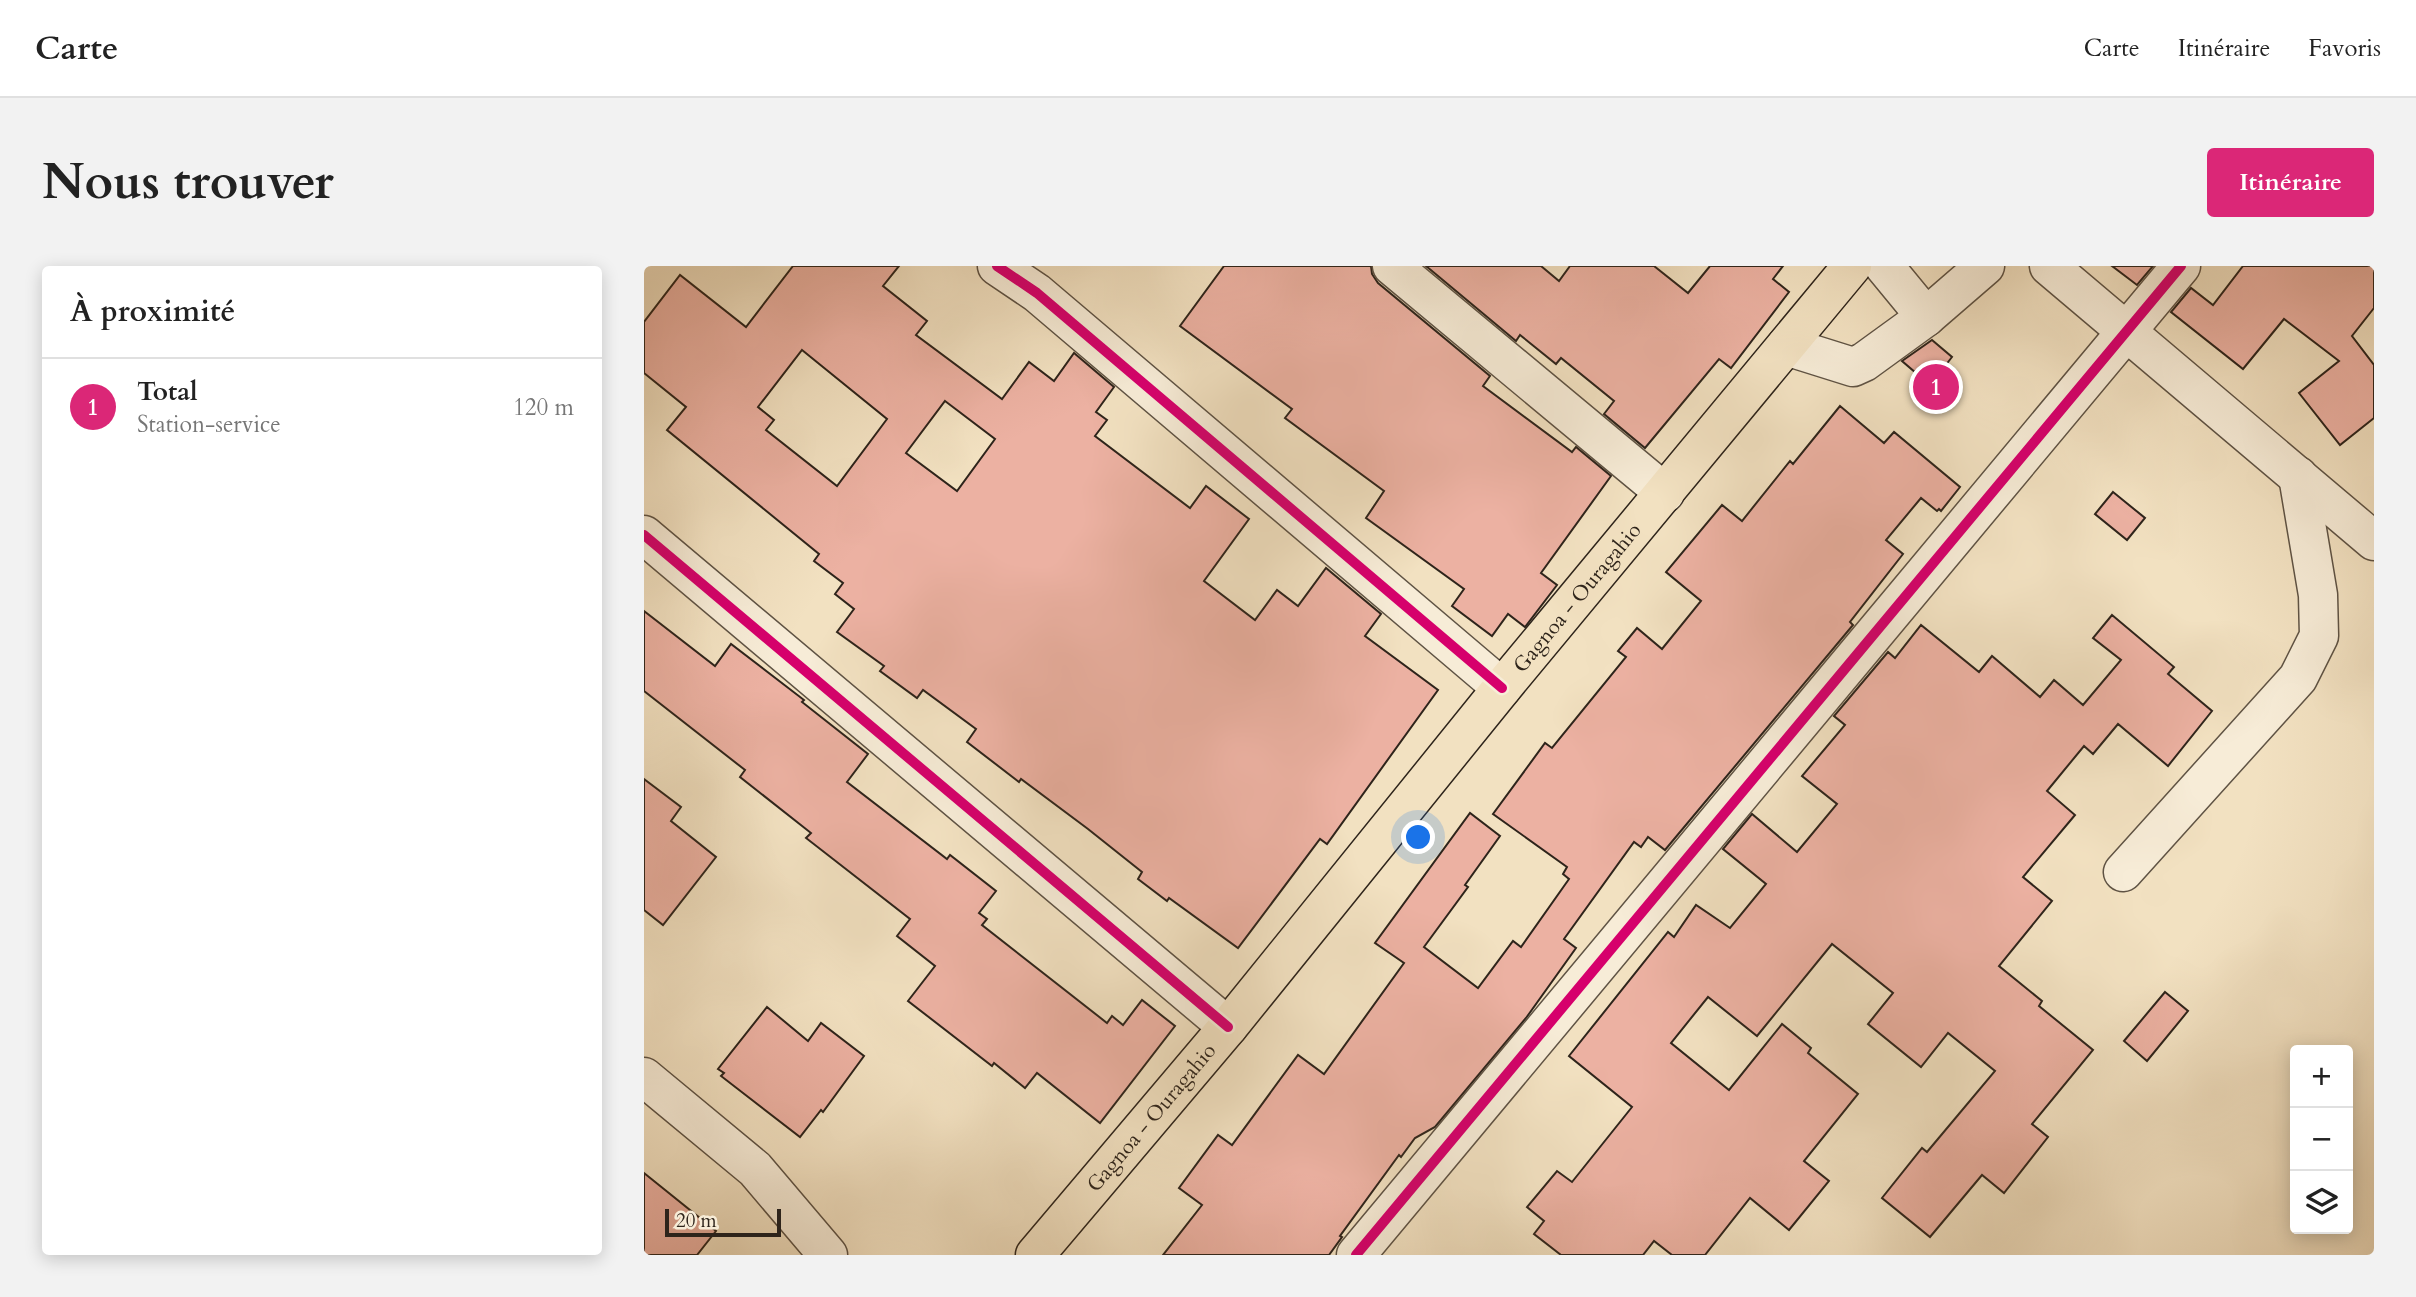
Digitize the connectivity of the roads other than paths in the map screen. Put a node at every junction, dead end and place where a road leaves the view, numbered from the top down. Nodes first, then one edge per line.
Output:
1 (997, 266) edge
2 (1392, 266) edge
3 (1852, 266) edge
4 (1884, 266) edge
5 (1985, 266) edge
6 (2049, 266) edge
7 (2180, 266) edge
8 (1047, 279) edge
9 (1926, 317) junction
10 (2124, 331) junction
11 (1786, 346) junction
12 (2298, 477) junction
13 (1665, 493) junction
14 (644, 535) edge
15 (2374, 541) edge
16 (1502, 688) junction
17 (2123, 872) dead end
18 (1228, 1027) junction
19 (644, 1077) edge
20 (828, 1255) edge
21 (1035, 1255) edge
22 (1356, 1255) edge

1 - 8 street
2 - 13 street
3 - 11 main road, Gagnoa - Ouragahio
4 - 9 street
5 - 9 street
6 - 10 street
7 - 10 street
8 - 16 street
9 - 11 street
10 - 12 street
10 - 22 street
11 - 13 main road, Gagnoa - Ouragahio
12 - 15 street
12 - 17 street
13 - 16 main road, Gagnoa - Ouragahio
14 - 18 street
16 - 18 main road, Gagnoa - Ouragahio
18 - 21 main road, Gagnoa - Ouragahio
19 - 20 street

